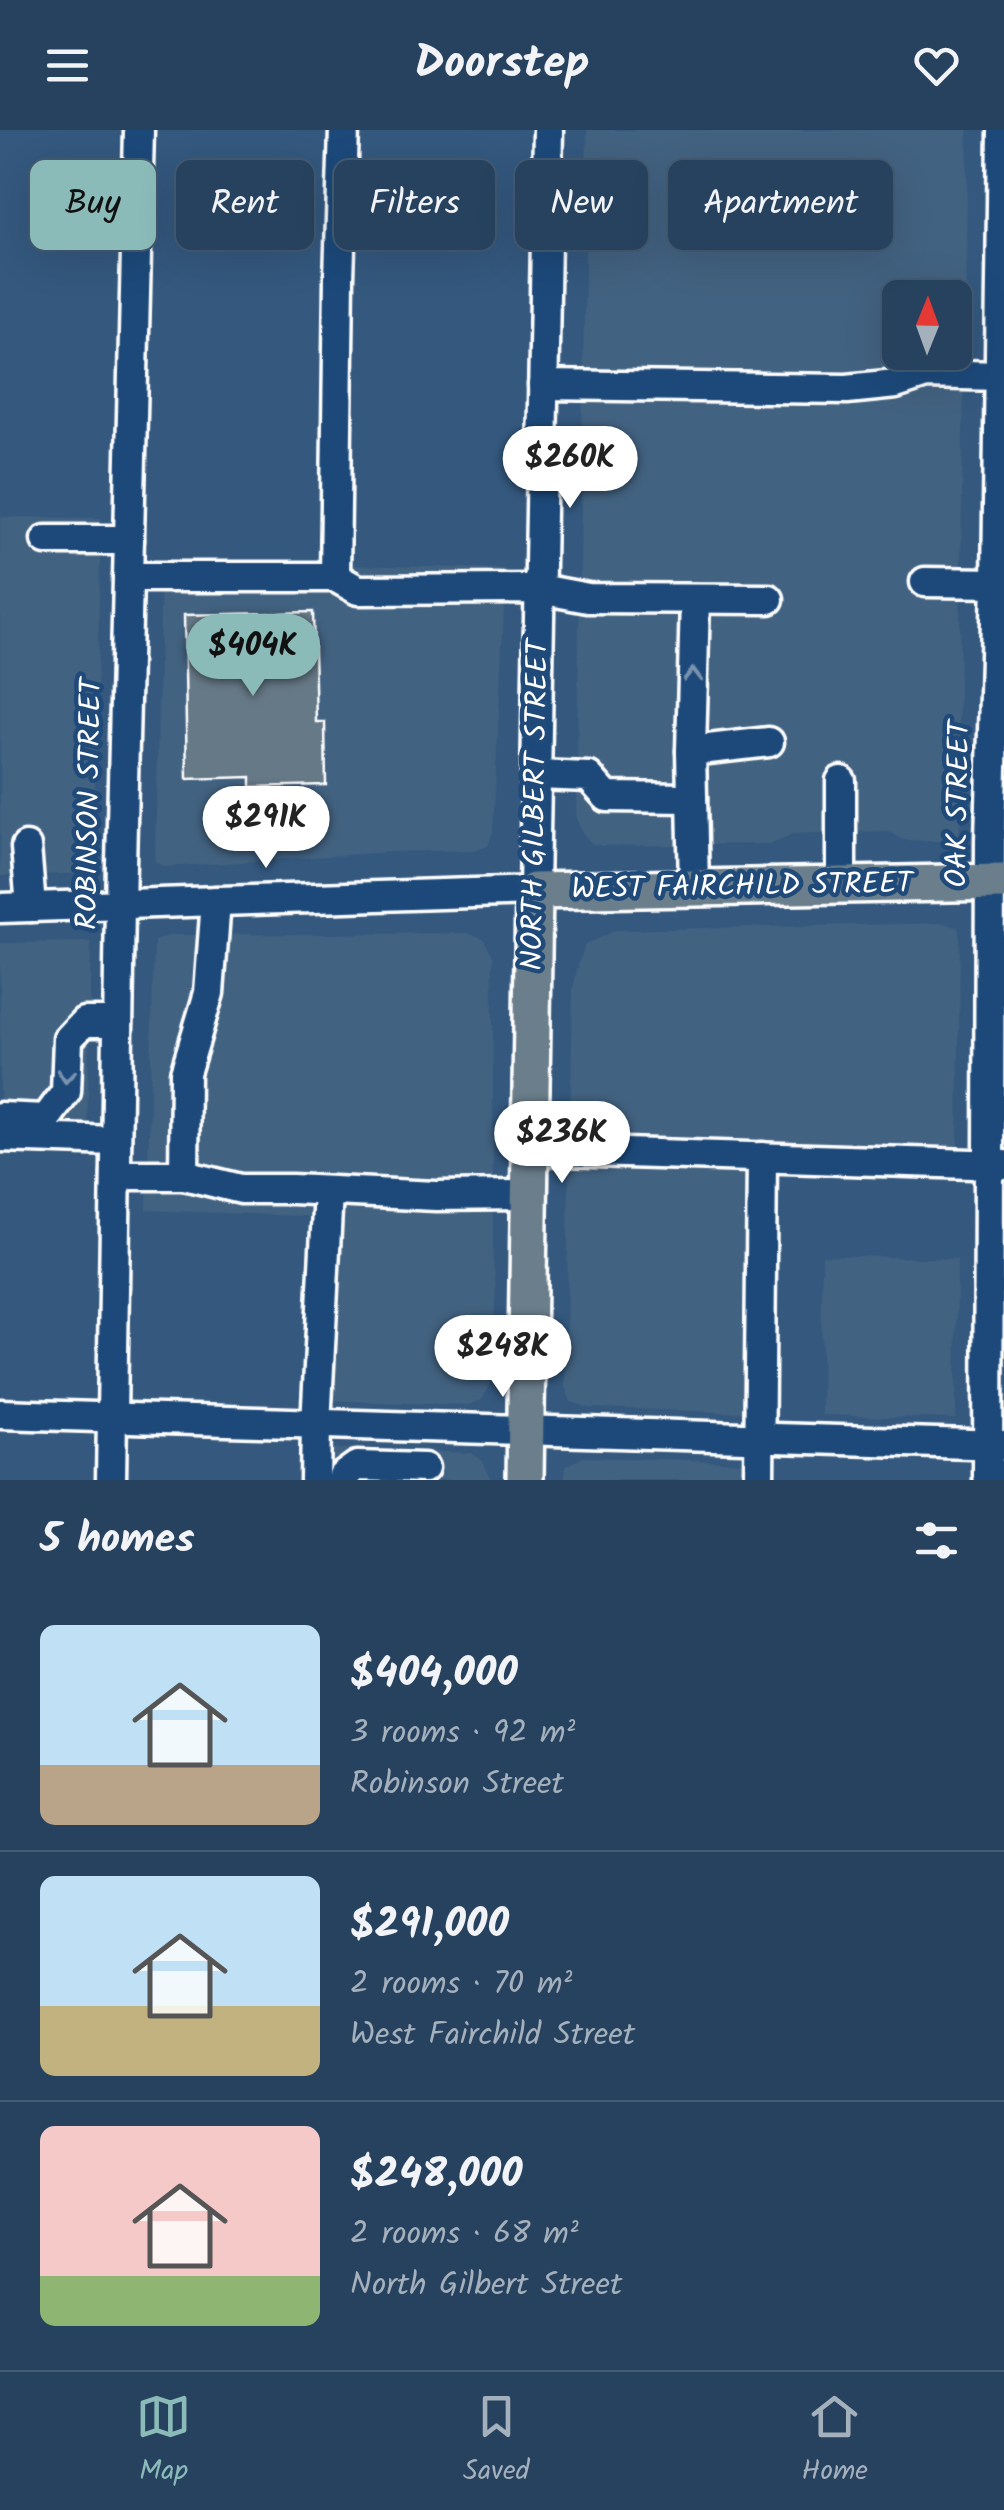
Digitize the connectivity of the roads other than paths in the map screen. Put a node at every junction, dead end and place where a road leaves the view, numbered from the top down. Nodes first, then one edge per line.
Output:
1 (139, 130) edge
2 (344, 130) edge
3 (548, 130) edge
4 (1003, 130) edge
5 (1003, 181) edge
6 (999, 376) junction
7 (542, 385) junction
8 (1001, 464) edge
9 (46, 540) dead end
10 (129, 540) junction
11 (128, 577) junction
12 (335, 578) junction
13 (925, 582) dead end
14 (996, 583) junction
15 (540, 589) junction
16 (695, 599) junction
17 (769, 599) dead end
18 (769, 742) dead end
19 (691, 751) junction
20 (536, 775) junction
21 (841, 782) dead end
22 (692, 798) junction
23 (26, 847) dead end
24 (997, 882) edge
25 (842, 885) junction
26 (694, 888) junction
27 (534, 891) junction
28 (216, 901) junction
29 (120, 905) junction
30 (32, 907) junction
31 (0, 908) edge
32 (118, 1022) junction
33 (0, 1117) edge
34 (0, 1137) edge
35 (116, 1141) junction
36 (530, 1150) junction
37 (762, 1157) junction
38 (997, 1164) edge
39 (116, 1175) junction
40 (184, 1176) junction
41 (328, 1190) junction
42 (529, 1196) junction
43 (0, 1414) edge
44 (112, 1417) junction
45 (316, 1425) junction
46 (424, 1427) junction
47 (526, 1429) junction
48 (760, 1437) junction
49 (996, 1445) edge
50 (430, 1474) edge
51 (110, 1480) edge
52 (315, 1480) edge
53 (344, 1480) edge
54 (524, 1480) edge
55 (759, 1480) edge
56 (988, 1480) edge

1 - 10 street, ROBINSON STREET
2 - 12 street
3 - 7 street, NORTH GILBERT STREET
4 - 5 street, OAK STREET
5 - 6 street, OAK STREET
6 - 7 street
6 - 8 street, OAK STREET
7 - 15 street, NORTH GILBERT STREET
8 - 14 street, OAK STREET
9 - 10 street
10 - 11 street, ROBINSON STREET
11 - 12 street
11 - 29 street, ROBINSON STREET
12 - 15 street
13 - 14 street
14 - 24 street, OAK STREET
15 - 16 street
15 - 20 street, NORTH GILBERT STREET
16 - 17 street
19 -> 16 street
18 - 19 street
19 - 22 street
20 - 22 street
20 - 27 street, NORTH GILBERT STREET
21 - 25 street
22 - 26 street
23 - 30 street
24 - 25 main road, WEST FAIRCHILD STREET
24 - 38 street, OAK STREET
25 - 26 main road, WEST FAIRCHILD STREET
26 - 27 main road, WEST FAIRCHILD STREET
27 - 28 street, WEST FAIRCHILD STREET
27 - 36 main road, NORTH GILBERT STREET
28 - 29 street, WEST FAIRCHILD STREET
28 - 40 street
29 - 30 street, WEST FAIRCHILD STREET
29 - 32 street, ROBINSON STREET
30 - 31 street, WEST FAIRCHILD STREET
32 -> 33 street
32 - 35 street, ROBINSON STREET
34 - 35 street
35 - 39 street, ROBINSON STREET
36 - 37 street
36 - 42 main road, NORTH GILBERT STREET
37 - 38 street
37 - 48 street
38 - 49 street, OAK STREET
39 - 40 street
39 - 44 street, ROBINSON STREET
40 - 41 street
41 - 42 street
41 - 45 street
42 - 47 main road, NORTH GILBERT STREET
43 - 44 street
44 - 45 street
44 - 51 street, ROBINSON STREET
45 - 46 street
45 - 52 street
46 - 47 street
46 - 50 street
47 - 48 street
47 - 54 main road, NORTH GILBERT STREET
48 - 49 street
48 - 55 street
49 - 56 street, OAK STREET
50 - 53 street

